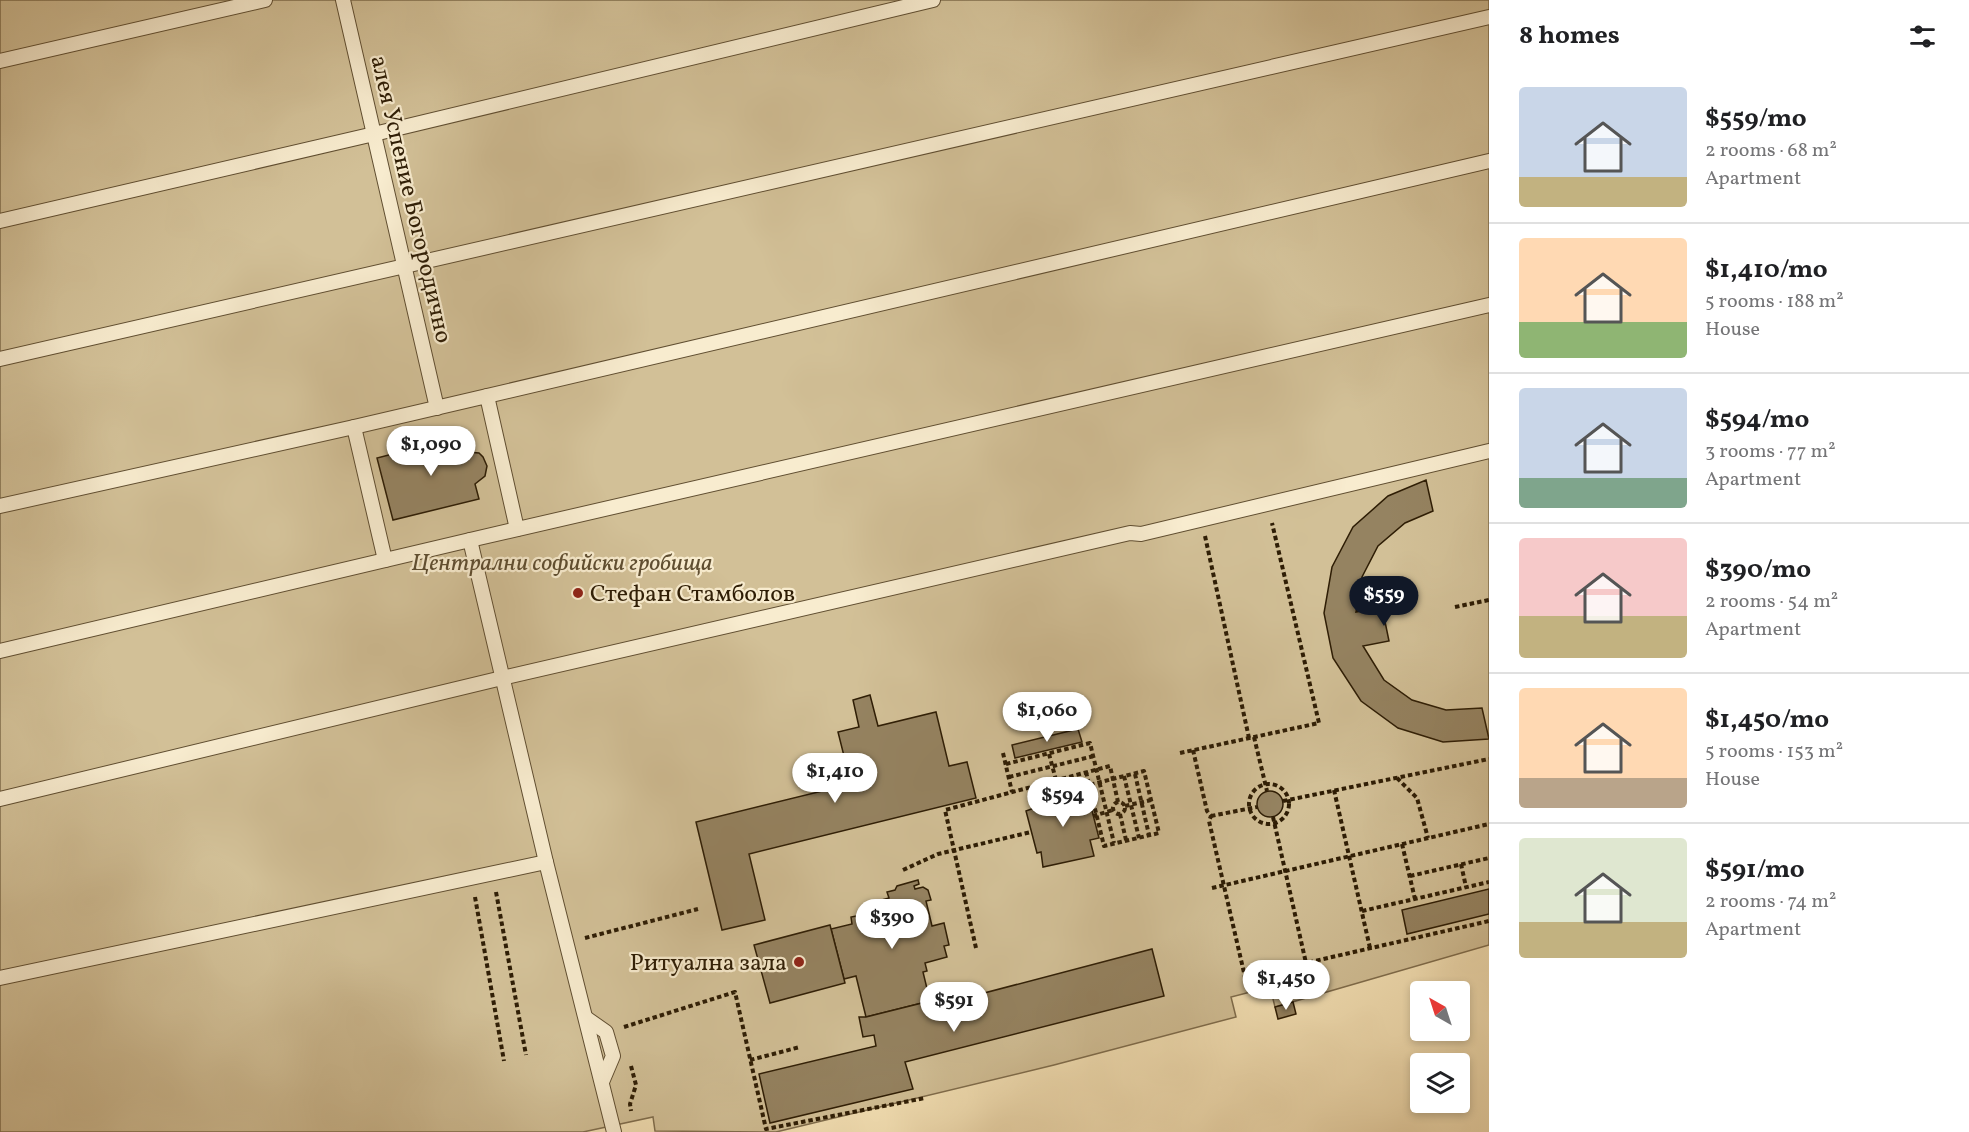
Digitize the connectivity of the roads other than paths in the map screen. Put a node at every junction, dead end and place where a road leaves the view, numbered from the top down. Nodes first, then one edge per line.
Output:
1 (265, 0) edge
2 (343, 0) edge
3 (933, 0) edge
4 (1489, 17) edge
5 (0, 61) edge
6 (374, 134) junction
7 (1489, 160) edge
8 (0, 221) edge
9 (404, 267) junction
10 (1489, 305) edge
11 (0, 359) edge
12 (487, 396) junction
13 (437, 408) junction
14 (354, 427) junction
15 (1489, 452) edge
16 (0, 506) edge
17 (517, 529) junction
18 (470, 540) junction
19 (385, 560) junction
20 (0, 651) edge
21 (502, 678) junction
22 (0, 799) edge
23 (546, 862) junction
24 (0, 978) edge
25 (586, 1018) junction
26 (602, 1082) junction
27 (614, 1132) edge

1 - 5 lane
2 - 6 lane, алея Успение Богородично
3 - 6 lane
4 - 9 lane
6 - 8 lane
6 - 9 lane, алея Успение Богородично
7 - 12 lane
9 - 11 lane
9 - 13 lane, алея Успение Богородично
10 - 17 lane
12 - 13 lane
12 - 17 lane
13 - 14 lane
14 - 16 lane
14 - 19 lane
15 - 21 lane
17 - 18 lane
18 - 19 lane
18 - 21 lane
19 - 20 lane
21 - 22 lane
21 - 23 lane
23 - 24 lane
23 - 25 lane
25 - 26 lane
25 - 26 lane
26 - 27 lane

